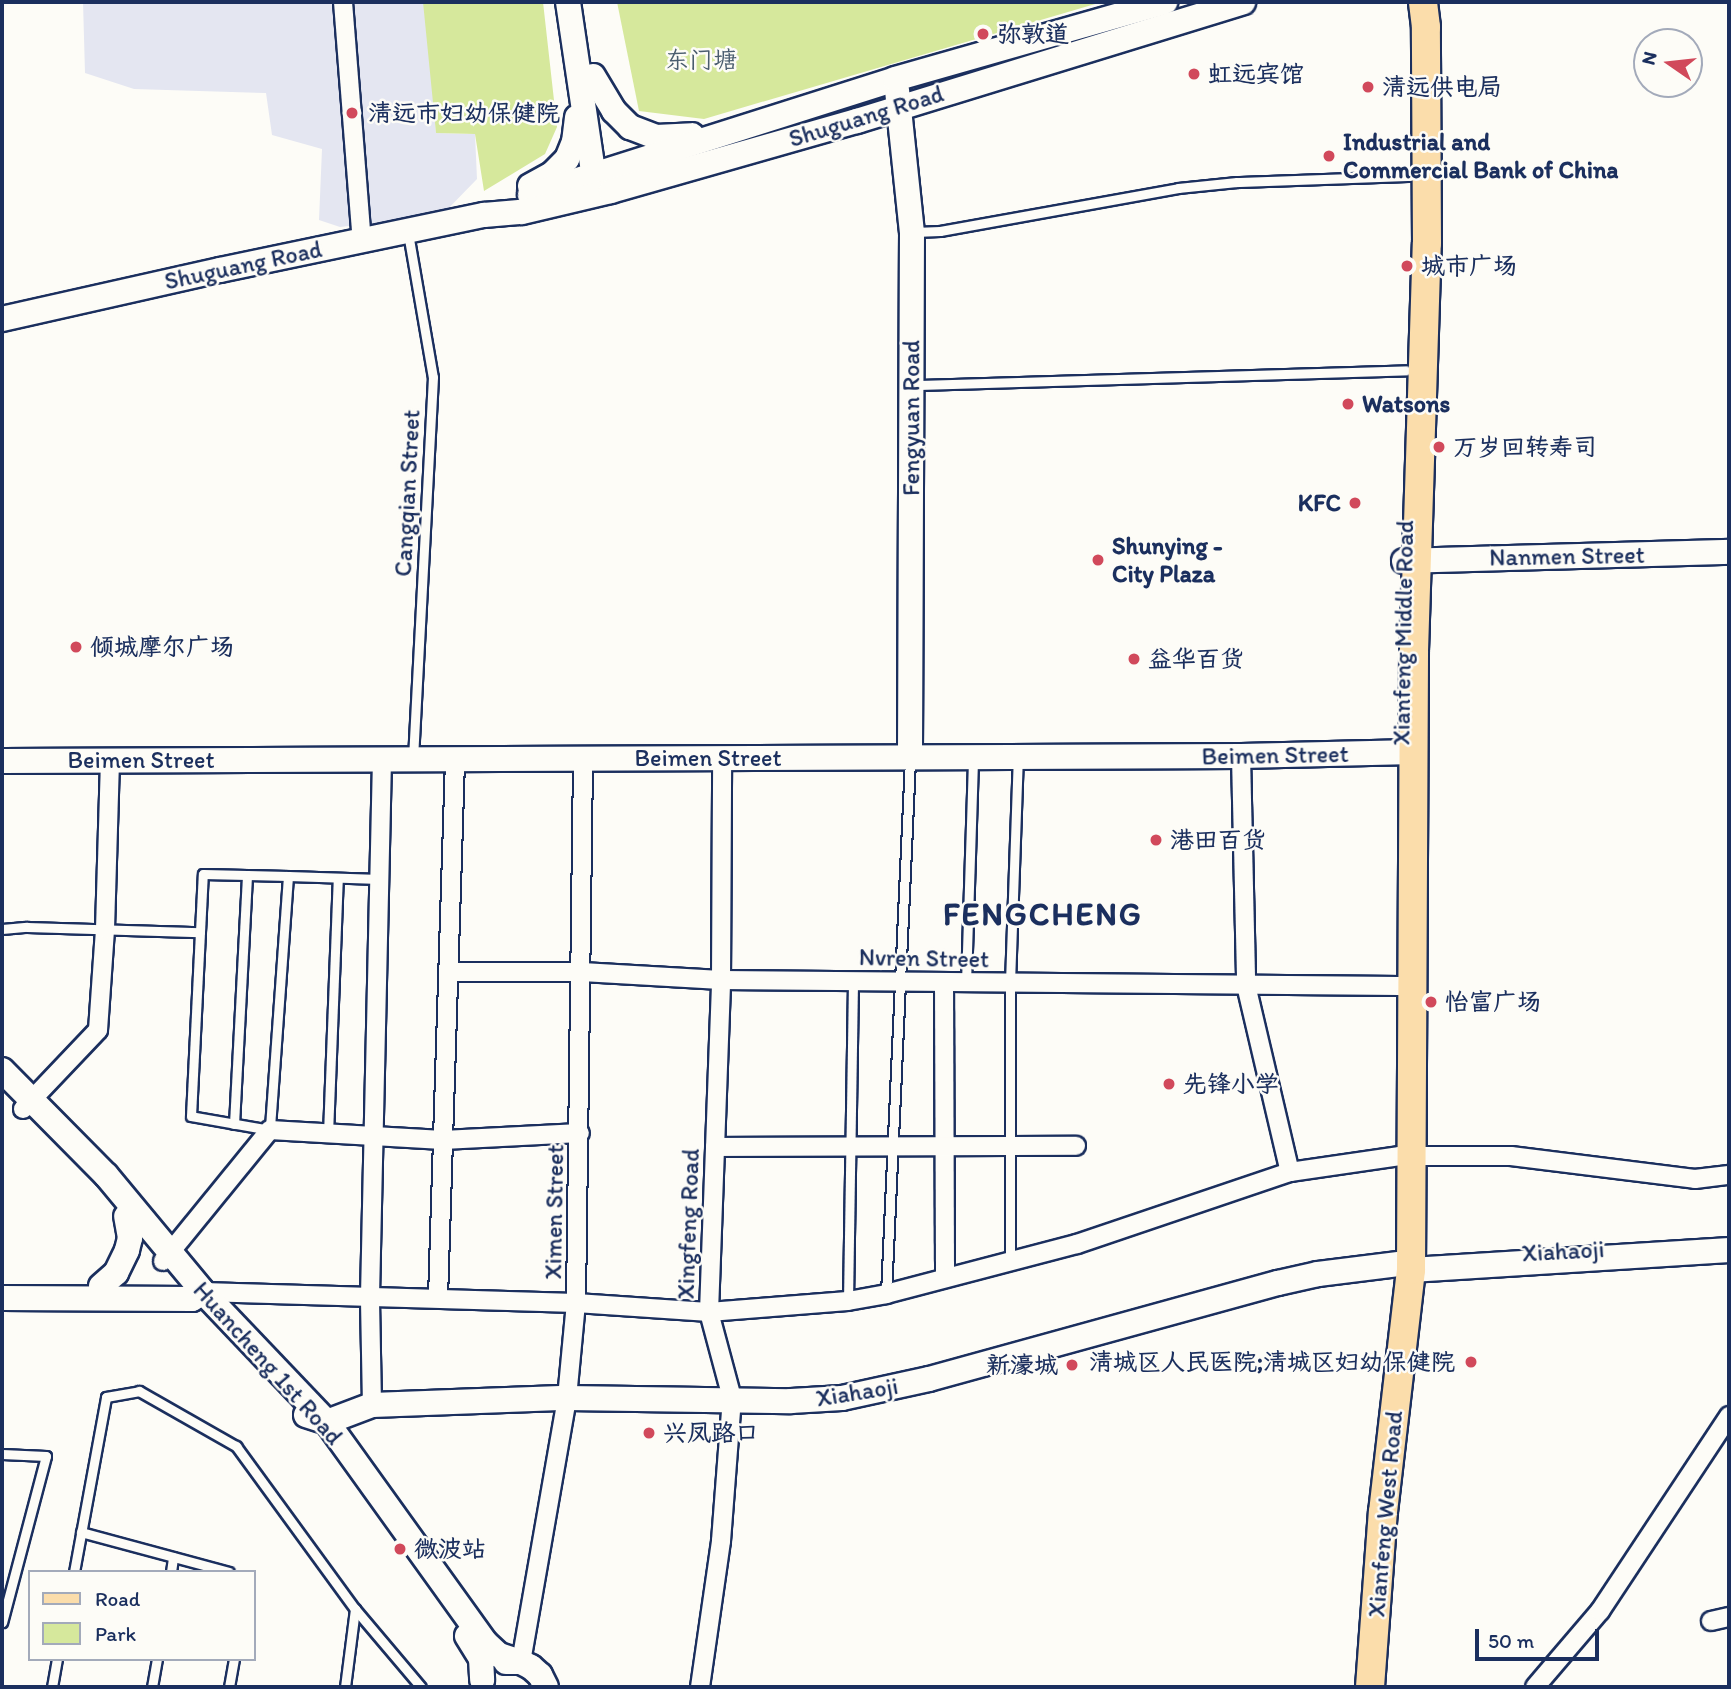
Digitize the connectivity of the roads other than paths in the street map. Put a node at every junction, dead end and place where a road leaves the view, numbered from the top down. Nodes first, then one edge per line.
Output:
1 (343, 2) edge
2 (568, 2) edge
3 (582, 2) edge
4 (1165, 2) edge
5 (1243, 2) edge
6 (1406, 2) edge
7 (1423, 2) edge
8 (586, 77) junction
9 (895, 79) junction
10 (899, 106) junction
11 (742, 130) junction
12 (1410, 176) junction
13 (602, 183) junction
14 (520, 198) junction
15 (484, 215) junction
16 (408, 231) junction
17 (912, 232) junction
18 (362, 240) junction
19 (2, 319) edge
20 (1406, 370) junction
21 (911, 385) junction
22 (1729, 552) edge
23 (1411, 560) junction
24 (1408, 752) junction
25 (1241, 756) junction
26 (910, 757) junction
27 (973, 757) junction
28 (1018, 757) junction
29 (722, 758) junction
30 (382, 759) junction
31 (413, 759) junction
32 (455, 759) junction
33 (583, 759) junction
34 (110, 760) junction
35 (2, 761) edge
36 (247, 875) junction
37 (288, 876) junction
38 (338, 878) junction
39 (380, 879) junction
40 (2, 929) edge
41 (106, 929) junction
42 (200, 932) junction
43 (449, 972) junction
44 (582, 972) junction
45 (721, 980) junction
46 (853, 982) junction
47 (900, 982) junction
48 (944, 982) junction
49 (966, 983) junction
50 (1010, 983) junction
51 (1246, 985) junction
52 (1400, 986) junction
53 (2, 1070) edge
54 (2, 1086) edge
55 (27, 1105) junction
56 (234, 1124) junction
57 (270, 1130) junction
58 (580, 1133) junction
59 (328, 1134) junction
60 (374, 1136) junction
61 (443, 1140) junction
62 (850, 1146) junction
63 (893, 1146) junction
64 (945, 1146) junction
65 (1010, 1146) junction
66 (1076, 1146) dead end
67 (715, 1147) junction
68 (1407, 1156) junction
69 (1290, 1172) junction
70 (1729, 1175) edge
71 (126, 1216) junction
72 (1729, 1241) edge
73 (1729, 1250) edge
74 (167, 1257) junction
75 (1010, 1262) junction
76 (1407, 1264) junction
77 (945, 1278) junction
78 (2, 1284) edge
79 (101, 1286) junction
80 (193, 1293) junction
81 (886, 1294) junction
82 (370, 1296) junction
83 (2, 1297) edge
84 (438, 1298) junction
85 (848, 1301) junction
86 (576, 1303) junction
87 (709, 1312) junction
88 (567, 1398) junction
89 (732, 1398) junction
90 (372, 1405) junction
91 (1729, 1416) edge
92 (316, 1419) junction
93 (2, 1454) edge
94 (81, 1532) junction
95 (173, 1557) junction
96 (74, 1570) edge
97 (171, 1570) edge
98 (222, 1570) edge
99 (355, 1609) junction
100 (1729, 1617) edge
101 (1711, 1621) dead end
102 (2, 1622) edge
103 (57, 1661) edge
104 (157, 1661) edge
105 (234, 1661) edge
106 (521, 1662) junction
107 (480, 1684) edge
108 (52, 1687) edge
109 (152, 1687) edge
110 (229, 1687) edge
111 (345, 1687) edge
112 (421, 1687) edge
113 (546, 1687) edge
114 (700, 1687) edge
115 (1357, 1687) edge
116 (1370, 1687) edge
117 (1535, 1687) edge

1 - 18 street
2 - 8 street
3 - 8 street
4 - 9 street, Shuguang Road
5 - 10 street, Shuguang Road
6 - 12 main road, Xianfeng Middle Road
7 - 23 main road, Xianfeng Middle Road
8 - 11 street
8 - 13 street
8 - 14 street
9 - 10 street, Fengyuan Road
9 - 11 street, Shuguang Road
10 - 13 street, Shuguang Road
10 - 17 street, Fengyuan Road
11 - 13 street, Shuguang Road
12 - 17 lane
12 - 20 main road, Xianfeng Middle Road
13 - 14 street, Shuguang Road
13 - 15 street, Shuguang Road
14 - 15 street, Shuguang Road
15 - 16 street, Shuguang Road
16 - 18 street, Shuguang Road
16 - 31 lane, Cangqian Street
17 - 21 street, Fengyuan Road
18 - 19 street, Shuguang Road
20 - 21 lane
20 - 23 main road, Xianfeng Middle Road
21 - 26 street, Fengyuan Road
22 - 23 street, Nanmen Street
23 - 24 main road, Xianfeng Middle Road
24 - 25 street, Beimen Street
24 - 52 main road, Xianfeng Middle Road
24 - 68 main road, Xianfeng Middle Road
25 - 28 street, Beimen Street
25 - 51 street
26 - 27 street, Beimen Street
26 - 29 street, Beimen Street
26 - 47 lane
27 - 28 street, Beimen Street
27 - 49 lane
28 - 50 lane
29 - 33 street, Beimen Street
29 - 45 street, Xingfeng Road
30 - 31 street, Beimen Street
30 - 34 street, Beimen Street
30 - 39 street
31 - 32 street, Beimen Street
32 - 33 street, Beimen Street
32 - 43 street
33 - 44 street, Ximen Street
34 - 35 street, Beimen Street
34 - 41 street
36 - 37 lane
36 - 42 lane
36 - 56 lane
37 - 38 lane
37 - 57 lane
38 - 39 lane
38 - 59 lane
39 - 60 street
40 - 41 lane
41 - 42 lane
41 - 55 street
42 - 56 lane
43 - 44 street, Nvren Street
43 - 61 street
44 - 45 street, Nvren Street
44 - 58 street, Ximen Street
45 - 46 street, Nvren Street
45 - 67 street, Xingfeng Road
46 - 47 street, Nvren Street
46 - 62 lane
47 - 48 street, Nvren Street
47 - 63 lane
48 - 49 street, Nvren Street
48 - 64 street
49 - 50 street, Nvren Street
50 - 51 street, Nvren Street
50 - 65 lane
51 - 52 street, Nvren Street
51 - 69 street
52 - 68 main road, Xianfeng Middle Road
53 - 55 street, Huancheng 1st Road
54 - 55 street, Huancheng 1st Road
55 - 71 street, Huancheng 1st Road
55 - 74 street, Huancheng 1st Road
56 - 57 lane
57 - 59 street
57 - 74 street
58 - 61 street
58 - 86 street, Ximen Street
59 - 60 street
60 - 61 street
60 - 82 street
61 - 84 street
62 - 63 street
62 - 67 street
62 - 85 lane
63 - 64 street
63 - 81 lane
64 - 65 street
64 - 77 street
65 - 66 street
65 - 75 lane
67 - 87 street, Xingfeng Road
68 - 69 street
68 - 70 street
68 - 76 main road, Xianfeng Middle Road
69 - 75 street
71 - 74 street, Huancheng 1st Road
71 - 79 street
72 - 76 street, Xiahaoji
73 - 76 street, Xiahaoji
74 - 80 street, Huancheng 1st Road
75 - 77 street
76 - 89 street, Xiahaoji
76 - 115 main road, Xianfeng West Road
76 - 116 main road, Xianfeng West Road
77 - 81 street
78 - 79 street
79 - 80 street
80 - 82 street
80 - 83 street
80 - 92 street, Huancheng 1st Road
81 - 85 street
82 - 84 street
82 - 90 street
84 - 86 street
85 - 87 street
86 - 87 street
86 - 88 street, Ximen Street
87 - 89 street, Xingfeng Road
88 - 89 street, Xiahaoji
88 - 90 street, Xiahaoji
88 - 106 street, Ximen Street
89 - 114 street, Xingfeng Road
90 - 92 street, Xiahaoji
91 - 117 street
92 - 106 street, Huancheng 1st Road
92 - 107 street, Huancheng 1st Road
93 - 102 lane
94 - 95 lane
94 - 96 lane
94 - 99 lane
95 - 97 lane
95 - 98 lane
99 - 111 lane
99 - 112 lane
100 - 101 street
103 - 108 lane
104 - 109 lane
105 - 110 lane
106 - 107 street
106 - 113 street, Huancheng 1st Road

